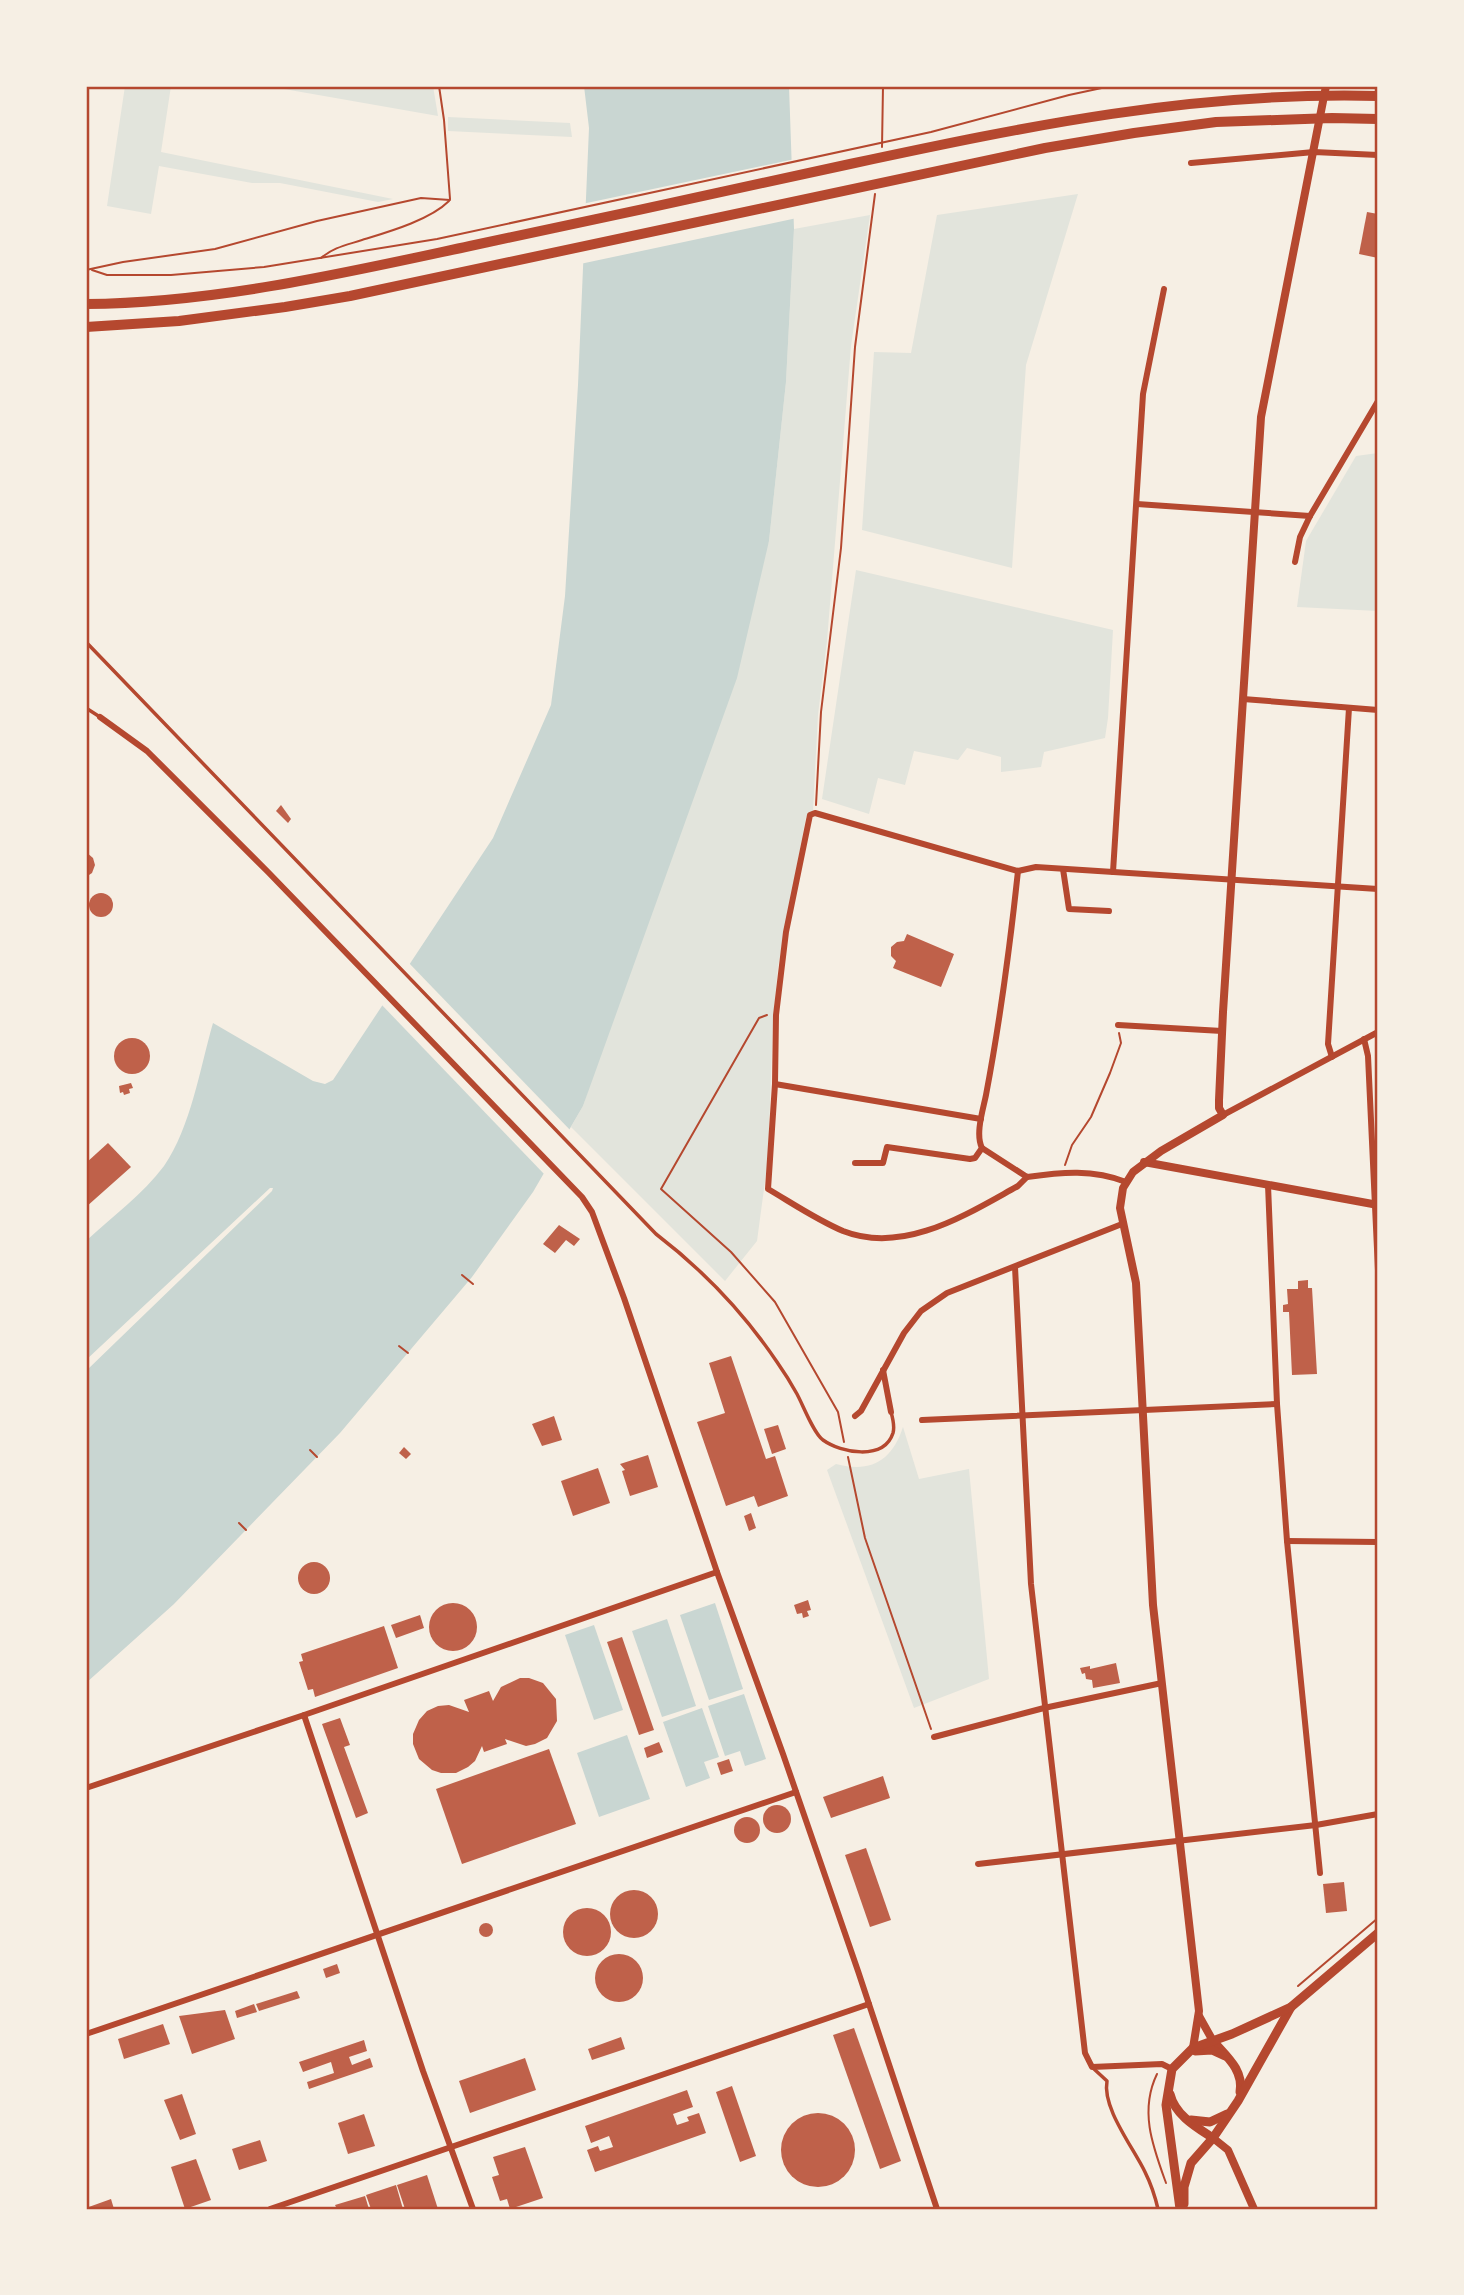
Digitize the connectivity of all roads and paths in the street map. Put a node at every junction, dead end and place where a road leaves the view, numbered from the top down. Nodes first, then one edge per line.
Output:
1 (439, 86) edge
2 (883, 86) edge
3 (1111, 86) edge
4 (1326, 86) edge
5 (1378, 96) edge
6 (1378, 119) edge
7 (882, 141) dead end
8 (1314, 152) junction
9 (1378, 155) edge
10 (1191, 163) dead end
11 (450, 200) junction
12 (872, 215) dead end
13 (319, 260) junction
14 (86, 270) edge
15 (92, 270) junction
16 (1164, 289) dead end
17 (86, 304) edge
18 (86, 327) edge
19 (1378, 401) edge
20 (1137, 504) junction
21 (1254, 511) junction
22 (1310, 516) junction
23 (1295, 562) dead end
24 (86, 642) edge
25 (1243, 699) junction
26 (86, 708) edge
27 (1349, 708) junction
28 (1378, 710) edge
29 (100, 717) joint
30 (815, 813) junction
31 (1063, 869) junction
32 (1018, 871) junction
33 (1113, 872) junction
34 (1231, 880) junction
35 (1338, 887) junction
36 (1378, 889) edge
37 (1108, 911) dead end
38 (765, 1015) dead end
39 (1118, 1025) joint
40 (1222, 1031) junction
41 (1378, 1031) edge
42 (1364, 1039) junction
43 (1332, 1057) junction
44 (775, 1084) junction
45 (1223, 1115) junction
46 (981, 1119) junction
47 (982, 1148) junction
48 (1144, 1162) junction
49 (855, 1163) dead end
50 (1065, 1172) junction
51 (1027, 1177) junction
52 (1126, 1182) junction
53 (1268, 1185) junction
54 (1377, 1205) edge
55 (1122, 1224) junction
56 (1015, 1267) junction
57 (1378, 1270) edge
58 (462, 1275) dead end
59 (473, 1284) dead end
60 (399, 1346) dead end
61 (408, 1353) dead end
62 (883, 1370) junction
63 (1277, 1404) junction
64 (1143, 1411) junction
65 (891, 1412) joint
66 (855, 1416) dead end
67 (1022, 1416) junction
68 (922, 1420) dead end
69 (310, 1450) dead end
70 (317, 1457) dead end
71 (239, 1523) dead end
72 (246, 1530) dead end
73 (1287, 1541) junction
74 (1378, 1542) edge
75 (717, 1572) junction
76 (1162, 1683) junction
77 (1044, 1708) junction
78 (304, 1715) junction
79 (934, 1737) joint
80 (86, 1788) edge
81 (796, 1792) junction
82 (1378, 1814) edge
83 (1315, 1825) junction
84 (1180, 1840) junction
85 (1062, 1855) junction
86 (978, 1864) dead end
87 (1320, 1873) dead end
88 (1378, 1918) edge
89 (1378, 1933) edge
90 (379, 1935) junction
91 (1298, 1986) dead end
92 (869, 2004) junction
93 (1291, 2007) junction
94 (1199, 2016) junction
95 (86, 2034) edge
96 (1213, 2040) junction
97 (1190, 2051) junction
98 (1229, 2059) junction
99 (1162, 2064) junction
100 (1092, 2067) junction
101 (1172, 2069) junction
102 (1168, 2086) junction
103 (1238, 2101) junction
104 (1231, 2111) junction
105 (1185, 2119) junction
106 (1213, 2138) junction
107 (451, 2147) junction
108 (1169, 2192) dead end
109 (270, 2209) edge
110 (473, 2209) edge
111 (937, 2209) edge
112 (1158, 2209) edge
113 (1182, 2209) edge
114 (1254, 2209) edge

1 - 11 path
2 - 7 path
3 - 13 path
4 - 8 street
5 - 17 highway
6 - 18 highway
8 - 9 street
8 - 10 street
8 - 21 street
11 - 13 path
11 - 15 path
12 - 30 path
13 - 15 path
14 - 15 path
16 - 20 street
19 - 22 street
20 - 21 street
20 - 33 street
21 - 22 street
21 - 25 street
22 - 23 street
24 - 65 lane
25 - 27 street
25 - 34 street
26 - 29 lane
27 - 28 street
27 - 35 street
29 - 75 street
30 - 32 street
30 - 44 street
31 - 32 street
31 - 33 street
31 - 37 street
32 - 46 street
33 - 34 street
34 - 35 street
34 - 40 street
35 - 36 street
35 - 43 street
38 - 79 path
39 - 40 street
39 - 50 path
40 - 45 street
41 - 42 street
42 - 43 street
42 - 54 street
43 - 45 street
44 - 46 street
44 - 51 street
45 - 48 street
46 - 47 street
47 - 49 street
47 - 51 street
48 - 52 street
48 - 53 street
50 - 51 street
50 - 52 street
52 - 55 street
53 - 54 street
53 - 63 street
54 - 57 street
55 - 56 street
55 - 64 street
56 - 62 street
56 - 67 street
58 - 59 path
60 - 61 path
62 - 65 street
62 - 66 street
63 - 64 street
63 - 73 street
64 - 67 street
64 - 76 street
67 - 68 street
67 - 77 street
69 - 70 path
71 - 72 path
73 - 74 street
73 - 83 street
75 - 78 street
75 - 81 street
76 - 77 street
76 - 84 street
77 - 79 street
77 - 85 street
78 - 80 street
78 - 90 street
81 - 90 street
81 - 92 street
82 - 83 street
83 - 84 street
83 - 87 street
84 - 85 street
84 - 94 street
85 - 86 street
85 - 100 street
88 - 91 path
89 - 93 main road
90 - 95 street
90 - 107 street
92 - 107 street
92 - 111 street
93 - 96 main road
93 - 103 main road
94 - 96 street
94 - 97 street
96 - 97 main road
96 - 98 main road
97 - 98 main road
97 - 101 main road
98 - 103 main road
99 - 100 street
99 - 101 street
99 - 108 path
100 - 112 lane
101 - 102 main road
102 - 105 main road
102 - 113 main road
103 - 104 main road
104 - 105 main road
104 - 106 main road
105 - 106 main road
106 - 113 main road
106 - 114 street
107 - 109 street
107 - 110 street

